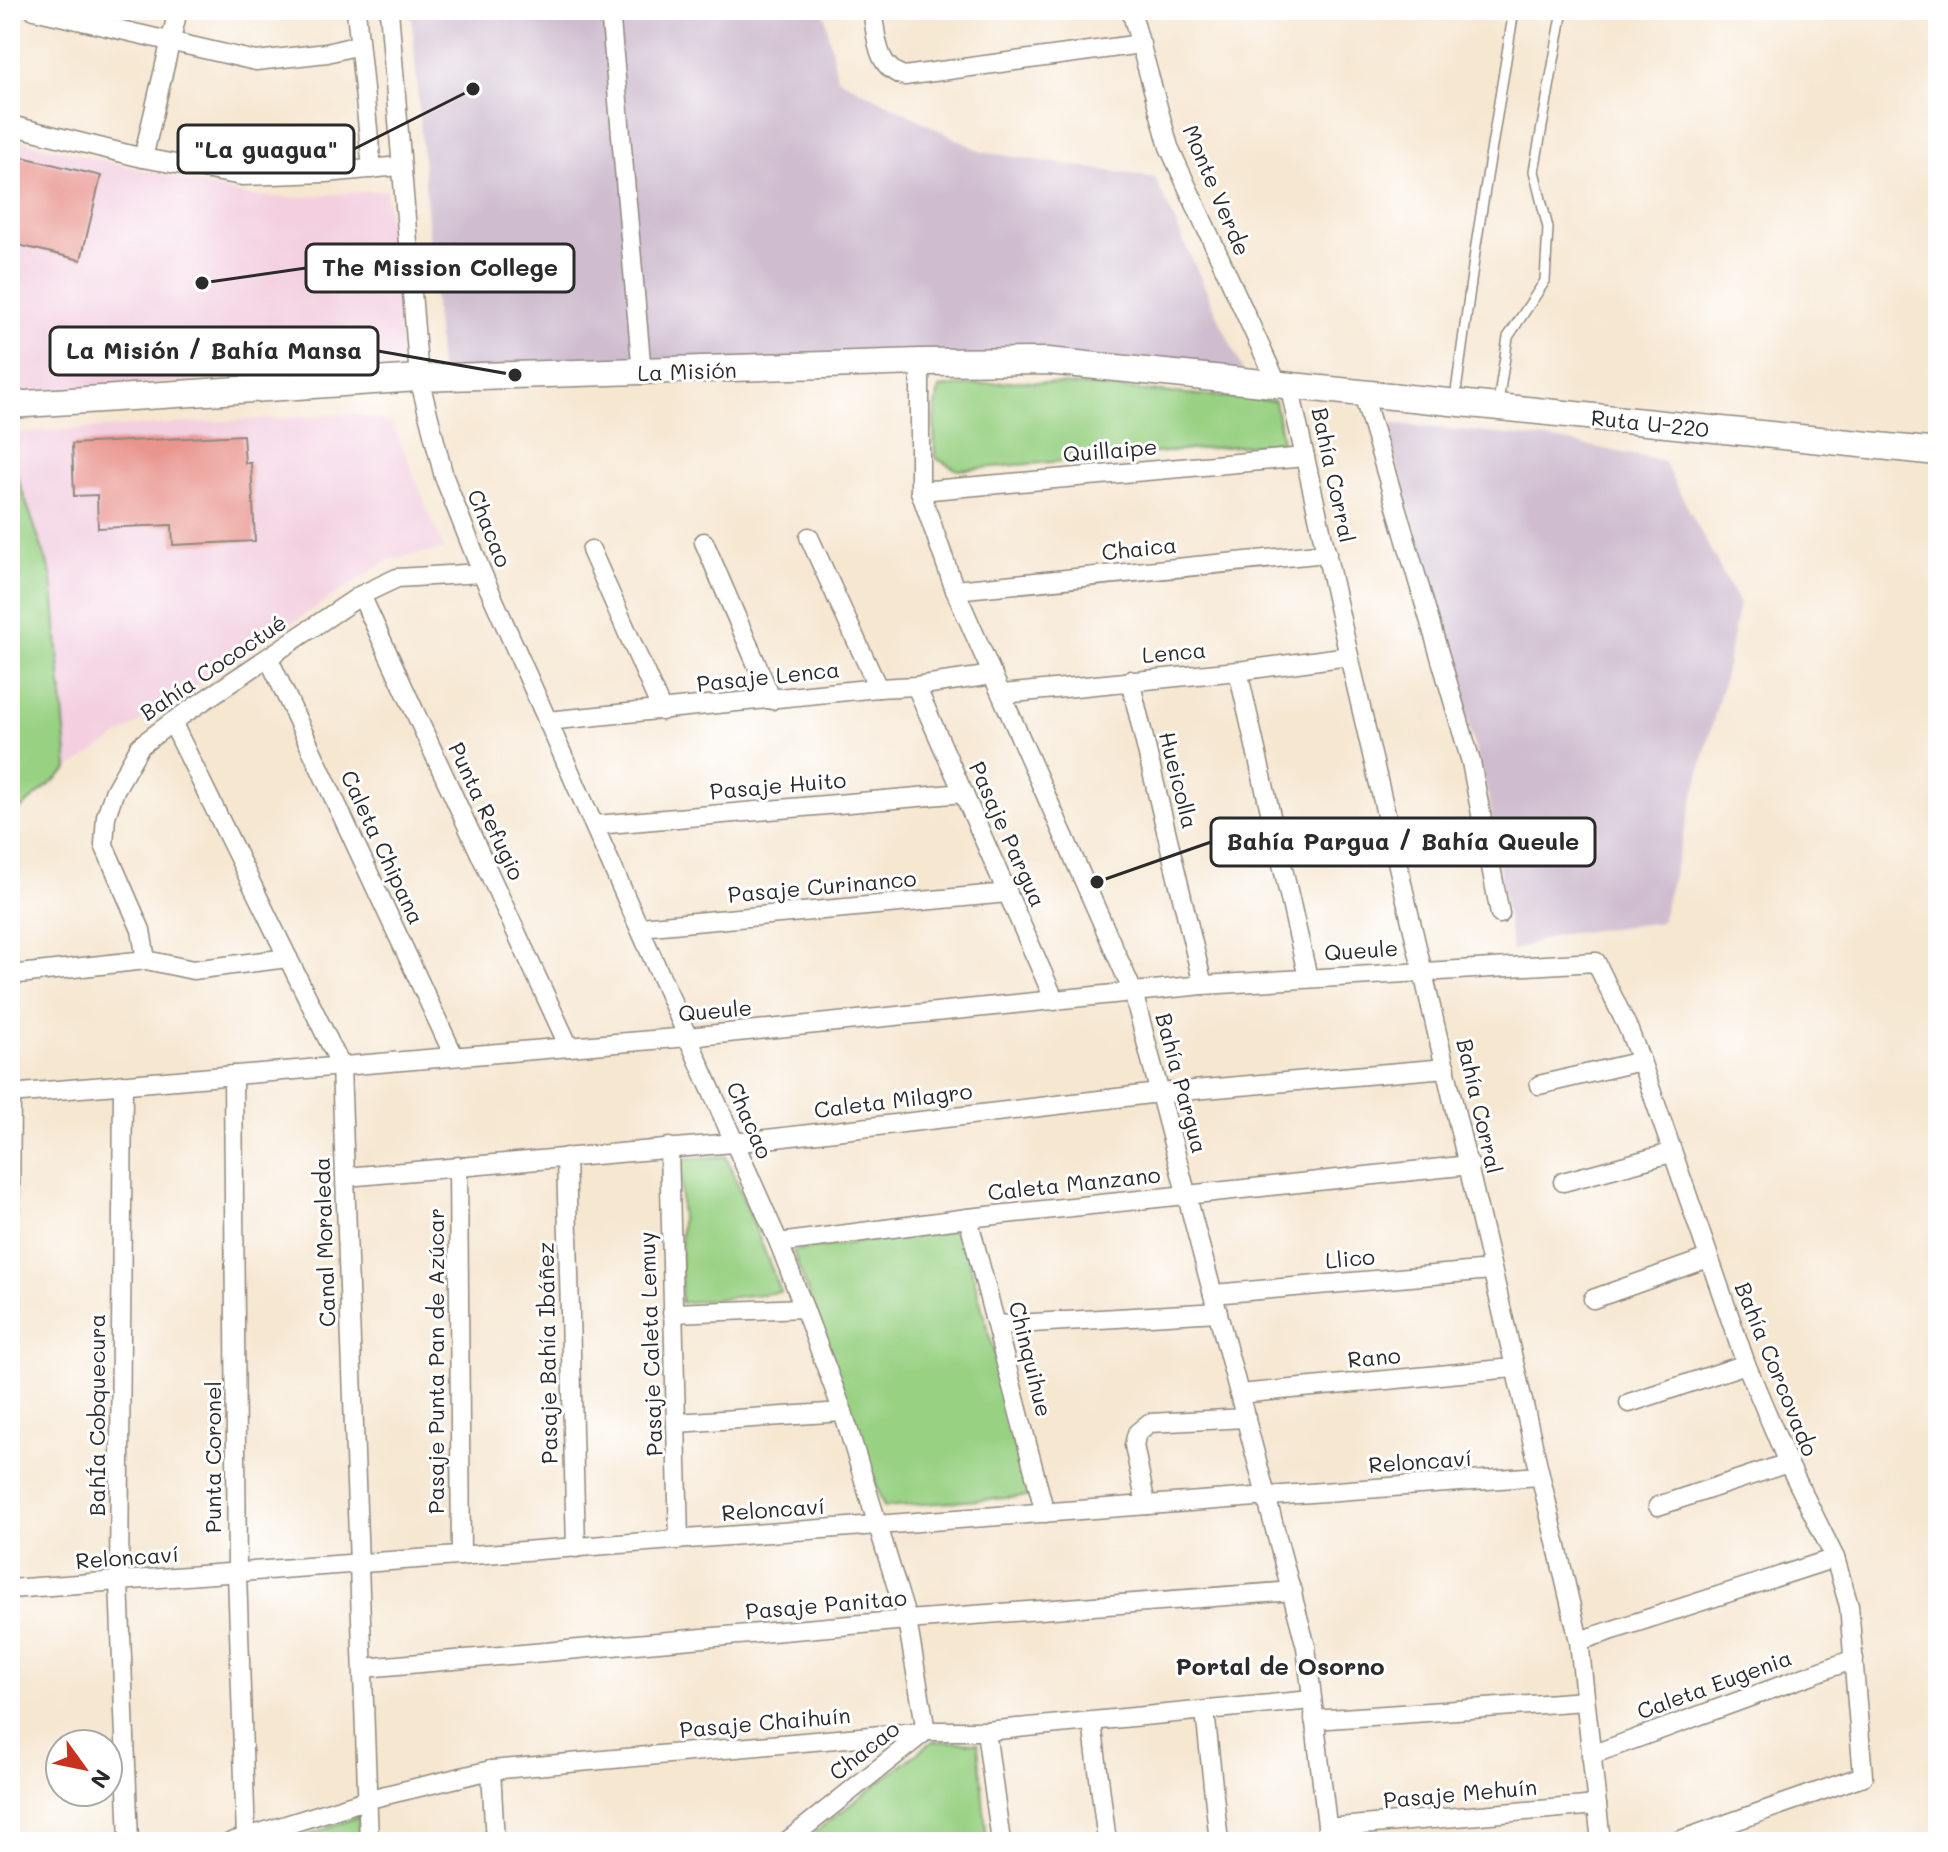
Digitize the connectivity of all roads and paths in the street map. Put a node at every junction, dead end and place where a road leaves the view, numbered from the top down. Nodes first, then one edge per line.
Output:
1 (178, 10) edge
2 (356, 10) edge
3 (389, 10) edge
4 (610, 10) edge
5 (872, 10) edge
6 (1131, 10) edge
7 (1514, 10) edge
8 (1563, 10) edge
9 (46, 11) edge
10 (170, 43) junction
11 (1141, 44) junction
12 (359, 45) junction
13 (10, 125) edge
14 (143, 158) junction
15 (400, 166) junction
16 (372, 169) junction
17 (920, 362) junction
18 (642, 373) junction
19 (419, 378) junction
20 (1283, 384) junction
21 (1363, 394) junction
22 (1455, 403) junction
23 (10, 405) edge
24 (1497, 407) junction
25 (1938, 452) edge
26 (1305, 457) junction
27 (920, 491) junction
28 (809, 537) dead end
29 (704, 542) dead end
30 (591, 550) dead end
31 (1327, 553) junction
32 (482, 573) junction
33 (955, 590) junction
34 (361, 595) junction
35 (1349, 656) junction
36 (269, 659) junction
37 (1238, 671) junction
38 (993, 675) junction
39 (1130, 680) junction
40 (916, 686) junction
41 (878, 688) junction
42 (1003, 694) junction
43 (772, 700) junction
44 (662, 711) junction
45 (547, 721) junction
46 (172, 722) junction
47 (964, 793) junction
48 (596, 825) junction
49 (1008, 893) junction
50 (1500, 914) dead end
51 (640, 927) junction
52 (288, 958) junction
53 (146, 960) junction
54 (1424, 970) junction
55 (10, 975) edge
56 (1308, 978) junction
57 (1203, 985) junction
58 (1133, 992) junction
59 (1055, 1001) junction
60 (688, 1037) junction
61 (569, 1047) junction
62 (454, 1056) junction
63 (1641, 1061) junction
64 (341, 1066) junction
65 (1446, 1068) junction
66 (233, 1075) junction
67 (123, 1084) junction
68 (1539, 1085) dead end
69 (1159, 1093) junction
70 (10, 1094) edge
71 (733, 1143) junction
72 (669, 1147) junction
73 (1671, 1153) junction
74 (566, 1157) junction
75 (1470, 1165) junction
76 (458, 1166) junction
77 (346, 1177) junction
78 (1563, 1182) dead end
79 (1187, 1195) junction
80 (10, 1210) edge
81 (968, 1218) junction
82 (779, 1243) junction
83 (1708, 1258) junction
84 (1491, 1270) junction
85 (1593, 1299) dead end
86 (1215, 1303) junction
87 (804, 1308) junction
88 (672, 1313) junction
89 (998, 1325) junction
90 (1746, 1364) junction
91 (1513, 1368) junction
92 (1239, 1394) junction
93 (1629, 1403) dead end
94 (843, 1412) junction
95 (1246, 1418) junction
96 (677, 1423) junction
97 (1788, 1463) junction
98 (1540, 1476) junction
99 (1266, 1496) junction
100 (1146, 1505) junction
101 (1658, 1506) dead end
102 (1045, 1513) junction
103 (878, 1525) junction
104 (679, 1540) junction
105 (576, 1548) junction
106 (461, 1556) junction
107 (1835, 1558) junction
108 (360, 1563) junction
109 (237, 1573) junction
110 (119, 1581) junction
111 (10, 1589) edge
112 (1293, 1591) junction
113 (907, 1620) junction
114 (1579, 1641) junction
115 (1854, 1659) junction
116 (364, 1668) junction
117 (1312, 1700) junction
118 (1585, 1701) junction
119 (1205, 1711) junction
120 (1314, 1720) junction
121 (1092, 1722) junction
122 (926, 1731) junction
123 (986, 1731) junction
124 (1591, 1755) junction
125 (491, 1770) junction
126 (369, 1799) junction
127 (1597, 1805) junction
128 (1328, 1835) edge
129 (239, 1840) edge
130 (129, 1842) edge
131 (369, 1842) edge
132 (495, 1842) edge
133 (786, 1842) edge
134 (1001, 1842) edge
135 (1107, 1842) edge
136 (1219, 1842) edge
137 (1601, 1842) edge
138 (1675, 1842) edge

1 - 10 street
2 - 12 street
3 - 15 street, Chacao
4 - 18 street
5 - 11 street
6 - 11 street, Monte Verde
7 - 22 lane
8 - 24 lane
9 - 10 street
10 - 12 street
10 - 14 street
11 - 20 street, Monte Verde
12 - 16 street
13 - 14 street
14 - 16 street
15 - 16 street
15 - 19 street, Chacao
17 - 18 street, La Misión
17 - 20 street, La Misión
17 - 27 street, Bahía Pargua
18 - 19 street, La Misión
19 - 23 street, La Misión
19 - 32 street, Chacao
20 - 21 street, La Misión
20 - 26 street, Bahía Corral
21 - 22 street, Ruta U-220
21 - 50 street
22 - 24 street, Ruta U-220
24 - 25 street, Ruta U-220
26 - 27 street, Quillaipe
26 - 31 street, Bahía Corral
27 - 33 street, Bahía Pargua
28 - 41 street
29 - 43 street
30 - 44 street
31 - 33 street, Chaica
31 - 35 street, Bahía Corral
32 - 34 street, Bahía Cococtué
32 - 45 street, Chacao
33 - 38 street, Bahía Pargua
34 - 36 street, Bahía Cococtué
34 - 61 street, Punta Refugio
35 - 37 street, Lenca
35 - 54 street, Bahía Corral
36 - 46 street, Bahía Cococtué
36 - 62 street, Caleta Chipana
37 - 39 street, Lenca
37 - 56 street
38 - 40 street, Pasaje Lenca
38 - 42 street, Bahía Pargua
39 - 42 street, Lenca
39 - 57 street, Hueicolla
40 - 41 street, Pasaje Lenca
40 - 47 street, Pasaje Pargua
41 - 43 street, Pasaje Lenca
42 - 58 street, Bahía Pargua
43 - 44 street, Pasaje Lenca
44 - 45 street, Pasaje Lenca
45 - 48 street, Chacao
46 - 52 street, Canal Moraleda
46 - 53 street, Bahía Cococtué
47 - 48 street, Pasaje Huito
47 - 49 street, Pasaje Pargua
48 - 51 street, Chacao
49 - 51 street, Pasaje Curinanco
49 - 59 street, Pasaje Pargua
51 - 60 street, Chacao
52 - 53 street
52 - 64 street, Canal Moraleda
53 - 55 street
54 - 56 street, Queule
54 - 63 street, Bahía Corcovado
54 - 65 street, Bahía Corral
56 - 57 street, Queule
57 - 58 street, Queule
58 - 59 street, Queule
58 - 69 street, Bahía Pargua
59 - 60 street, Queule
60 - 61 street, Queule
60 - 71 street, Chacao
61 - 62 street, Queule
62 - 64 street, Queule
63 - 68 street
63 - 73 street, Bahía Corcovado
64 - 66 street, Queule
64 - 77 street, Canal Moraleda
65 - 69 street, Caleta Milagro
65 - 75 street, Bahía Corral
66 - 67 street, Queule
66 - 109 street, Punta Coronel
67 - 70 street, Queule
67 - 110 street, BahÍa Cobquecura
69 - 71 street, Caleta Milagro
69 - 79 street, Bahía Pargua
70 - 80 street
71 - 72 street, Caleta Milagro
71 - 82 street, Chacao
72 - 74 street, Caleta Milagro
72 - 88 street, Pasaje Caleta Lemuy
73 - 78 street
73 - 83 street, Bahía Corcovado
74 - 76 street, Caleta Milagro
74 - 105 street, Pasaje Bahía Ibáñez
75 - 79 street, Caleta Manzano
75 - 84 street, Bahía Corral
76 - 77 street, Caleta Milagro
76 - 106 street, Pasaje Punta Pan de Azúcar
77 - 108 street, Canal Moraleda
79 - 81 street, Caleta Manzano
79 - 86 street, Bahía Pargua
81 - 82 street, Caleta Manzano
81 - 89 street, Chinquihue
82 - 87 street, Chacao
83 - 85 street
83 - 90 street, Bahía Corcovado
84 - 86 street, Llico
84 - 91 street, Bahía Corral
86 - 89 street, Llico
86 - 92 street, Bahía Pargua
87 - 88 street
87 - 94 street, Chacao
88 - 96 street, Pasaje Caleta Lemuy
89 - 102 street, Chinquihue
90 - 93 street
90 - 97 street, Bahía Corcovado
91 - 92 street, Rano
91 - 98 street, Bahía Corral
92 - 95 street, Bahía Pargua
94 - 96 street
94 - 103 street, Chacao
95 - 99 street, Bahía Pargua
95 - 100 street
96 - 104 street, Pasaje Caleta Lemuy
97 - 101 street
97 - 107 street, Bahía Corcovado
98 - 99 street, Reloncaví
98 - 114 street, Bahía Corral
99 - 100 street, Reloncaví
99 - 112 street, Bahía Pargua
100 - 102 street, Reloncaví
102 - 103 street, Reloncaví
103 - 104 street, Reloncaví
103 - 113 street, Chacao
104 - 105 street, Reloncaví
105 - 106 street, Reloncaví
106 - 108 street, Reloncaví
107 - 114 street
107 - 115 street, Bahía Corcovado
108 - 109 street, Reloncaví
108 - 116 street, Canal Moraleda
109 - 110 street, Reloncaví
109 - 129 street, Punta Coronel
110 - 111 street, Reloncaví
110 - 130 street, BahÍa Cobquecura
112 - 113 street, Pasaje Panitao
112 - 117 street, Bahía Pargua
113 - 116 street, Pasaje Panitao
113 - 122 street, Chacao
114 - 118 street, Bahía Corral
115 - 124 street, Caleta Eugenia
115 - 138 street, Bahía Corcovado
116 - 126 street, Canal Moraleda
117 - 119 street, Pasaje Chaihuín
117 - 120 street, Bahía Pargua
118 - 120 street
118 - 124 street, Bahía Corral
119 - 121 street, Pasaje Chaihuín
119 - 136 street
120 - 128 street, Bahía Pargua
121 - 123 street, Pasaje Chaihuín
121 - 135 street
122 - 123 street, Pasaje Chaihuín
122 - 125 street, Pasaje Chaihuín
122 - 133 street, Chacao
123 - 134 street
124 - 127 street, Bahía Corral
125 - 126 street, Pasaje Chaihuín
125 - 132 street
126 - 129 street, Pasaje Chaihuín
126 - 131 street, Canal Moraleda
127 - 128 street, Pasaje Mehuín
127 - 137 street, Bahía Corral

